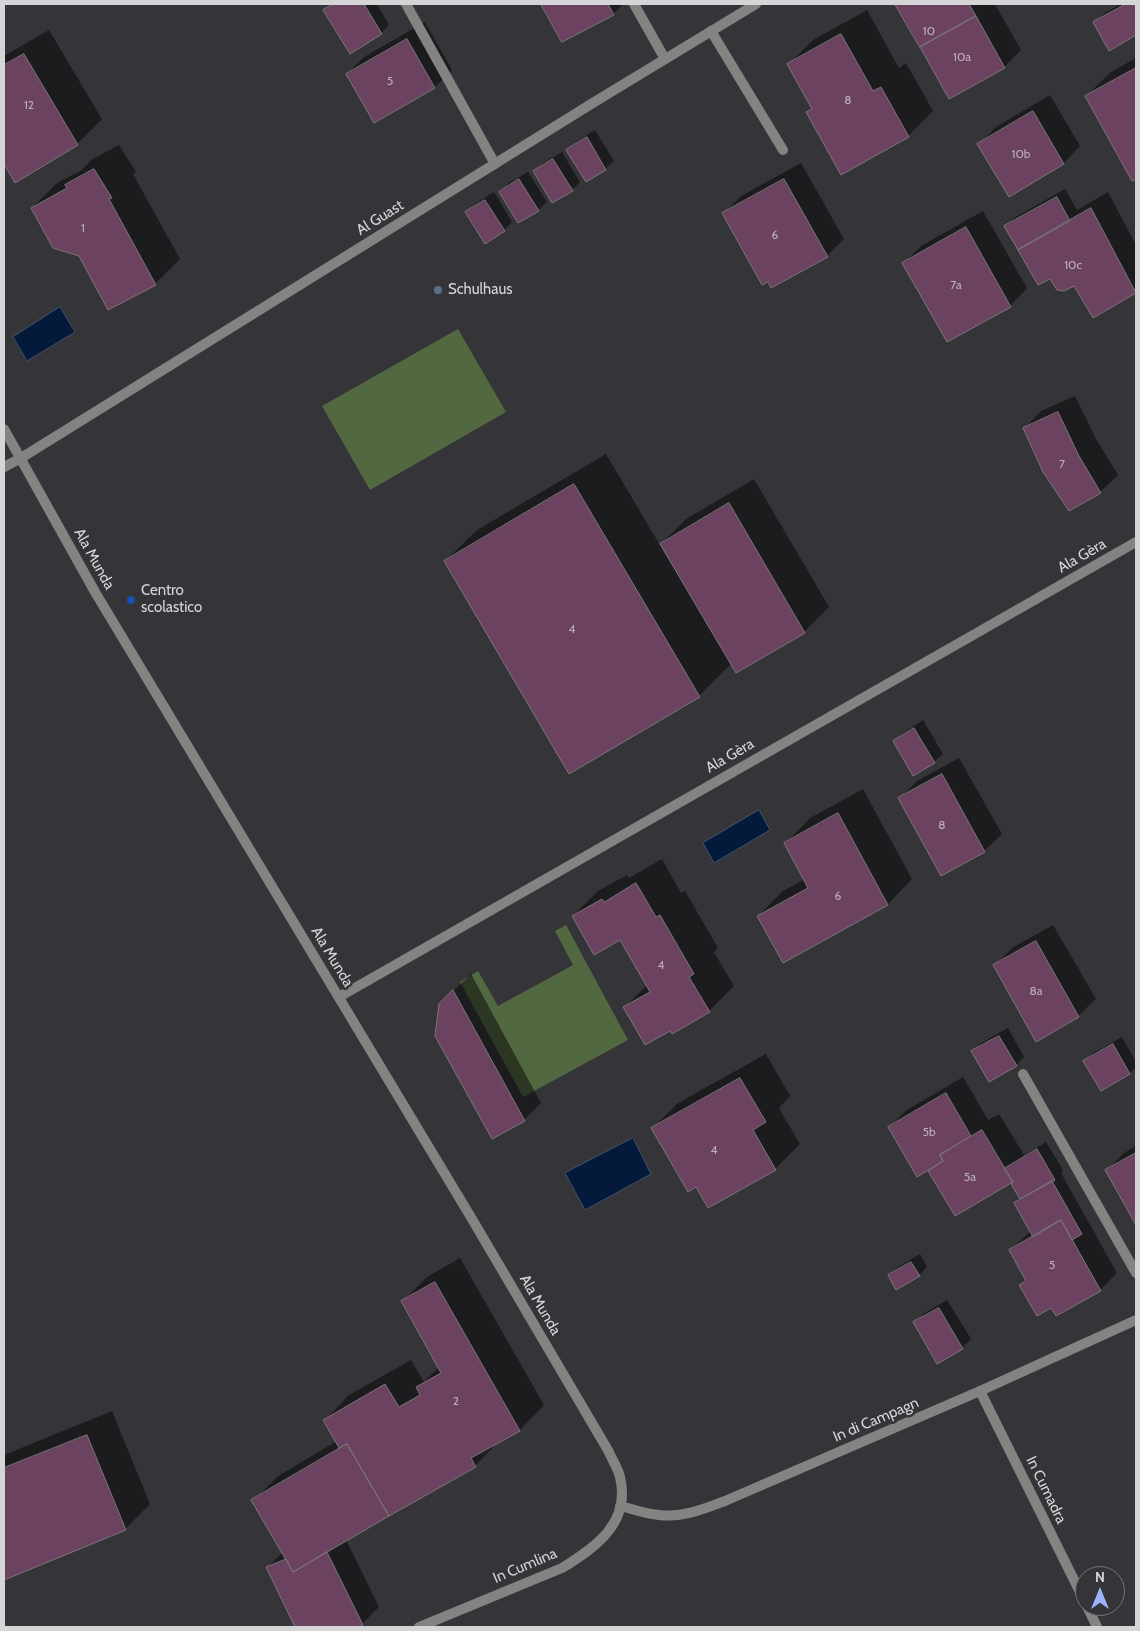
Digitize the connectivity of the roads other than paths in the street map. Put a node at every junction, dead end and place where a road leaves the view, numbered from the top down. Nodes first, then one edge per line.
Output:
1 (406, 4) edge
2 (634, 4) edge
3 (756, 4) edge
4 (711, 31) junction
5 (665, 59) junction
6 (783, 150) dead end
7 (495, 164) junction
8 (4, 429) edge
9 (21, 458) junction
10 (4, 467) edge
11 (1136, 542) edge
12 (339, 997) junction
13 (1023, 1074) dead end
14 (1136, 1273) edge
15 (1136, 1320) edge
16 (980, 1391) junction
17 (620, 1506) junction
18 (1075, 1582) edge
19 (419, 1627) edge

1 - 7 street
2 - 5 street
3 - 4 street, Al Guast
4 - 5 street, Al Guast
4 - 6 street
5 - 7 street, Al Guast
7 - 9 street, Al Guast
8 - 9 street, Ala Munda
9 - 10 street, Al Guast
9 - 12 street, Ala Munda
11 - 12 street, Ala Gèra
12 - 17 street, Ala Munda
13 - 14 street
15 - 16 street, In di Campagn
16 - 17 street, In di Campagn
16 - 18 street, In Cumadra
17 - 19 street, In Cumlina

